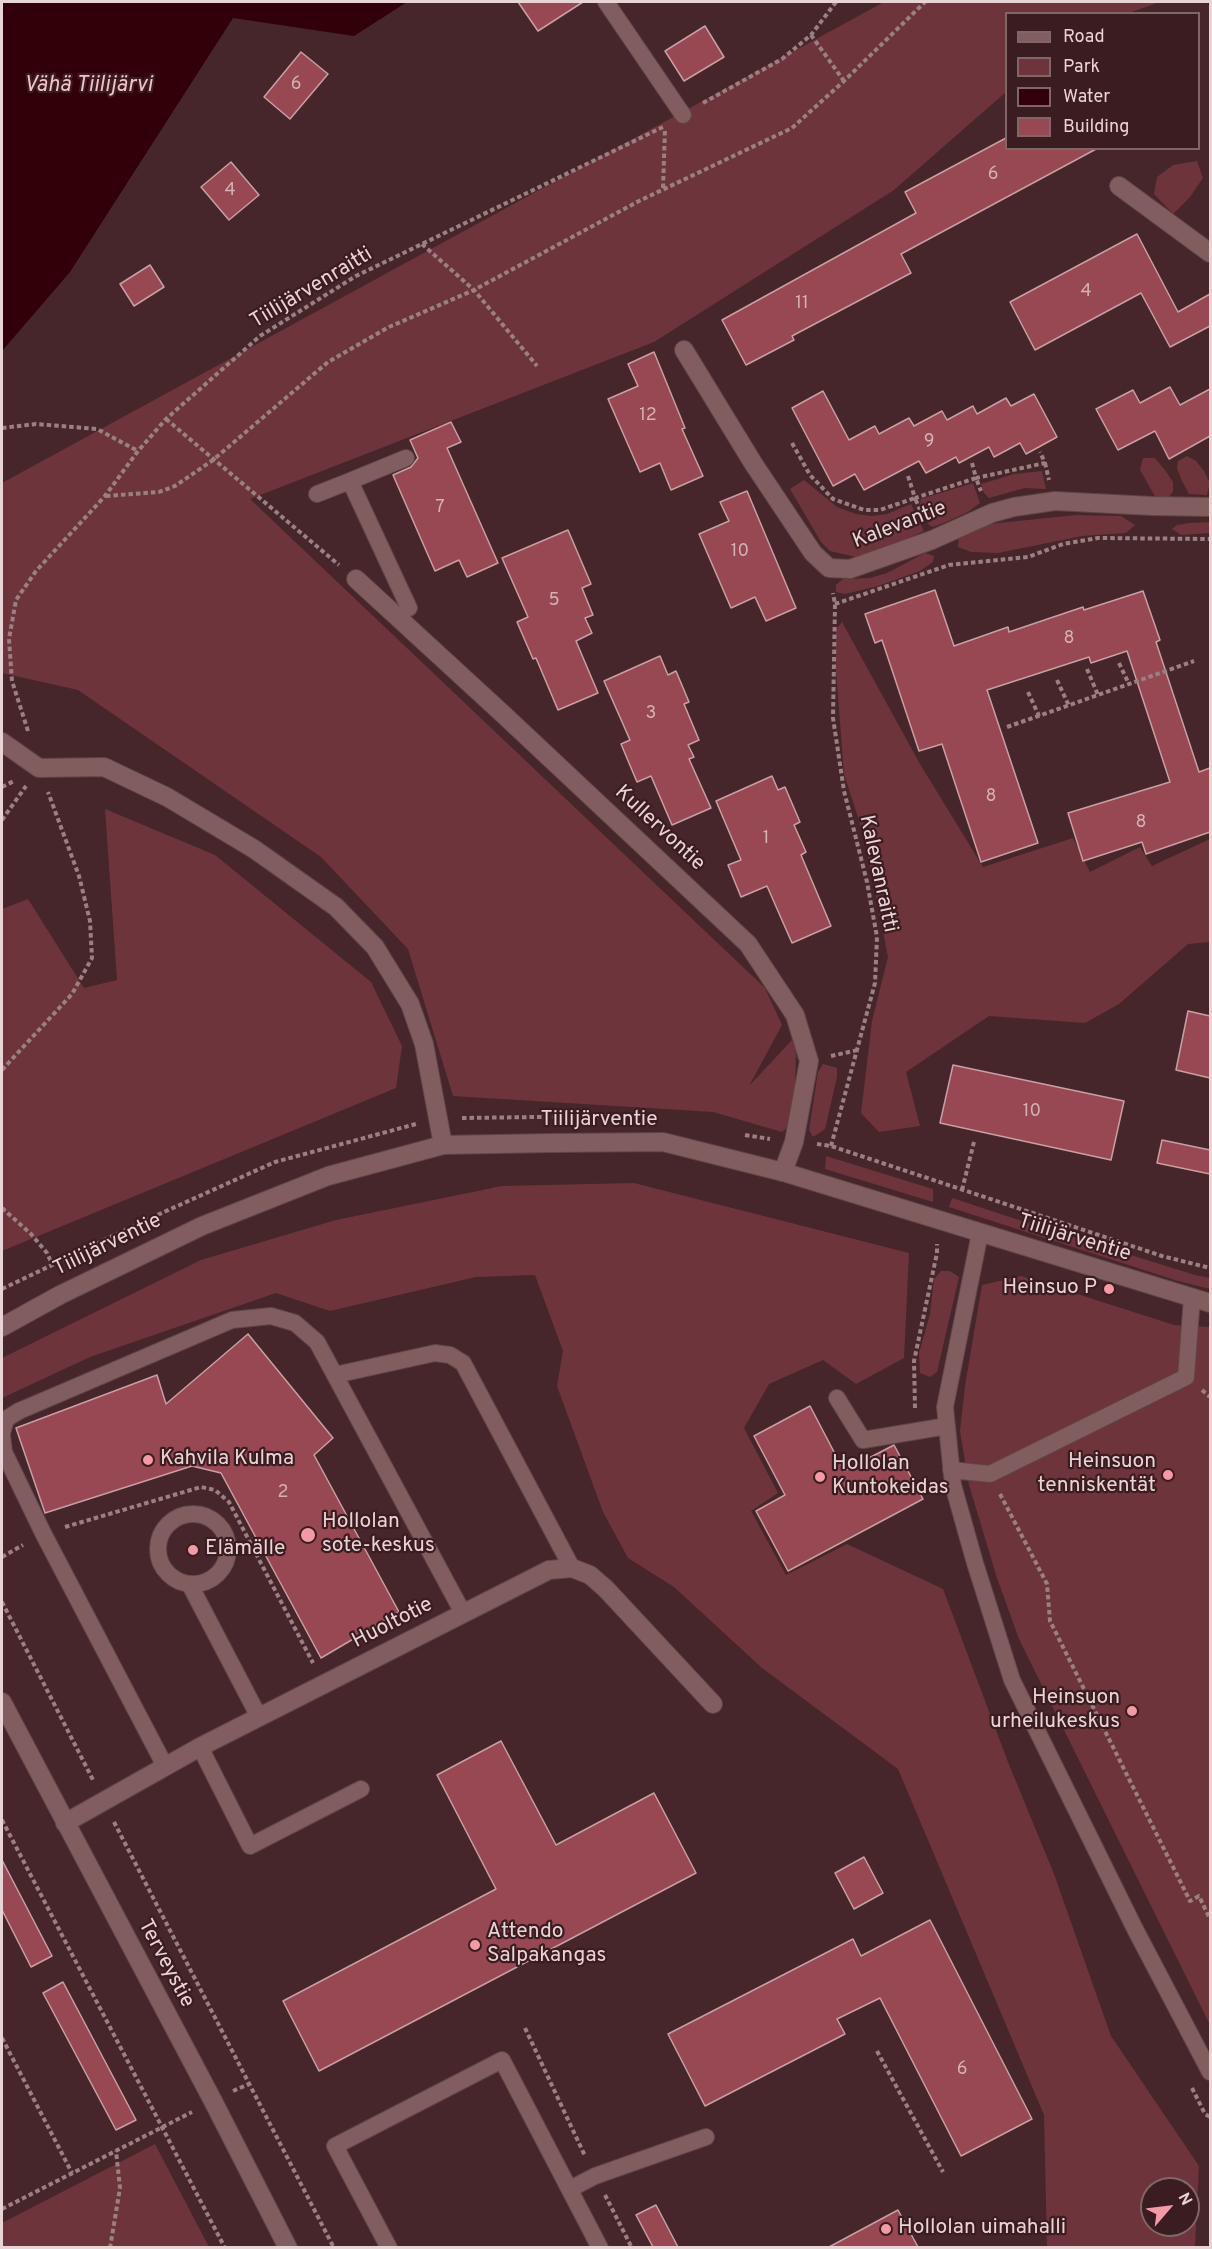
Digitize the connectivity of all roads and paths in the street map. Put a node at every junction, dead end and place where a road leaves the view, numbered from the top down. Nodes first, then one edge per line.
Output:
1 (606, 2) edge
2 (836, 2) edge
3 (925, 2) edge
4 (811, 35) junction
5 (844, 81) junction
6 (683, 115) joint
7 (1119, 186) dead end
8 (663, 189) junction
9 (422, 244) junction
10 (1210, 253) edge
11 (474, 290) junction
12 (684, 350) dead end
13 (537, 366) dead end
14 (166, 418) junction
15 (2, 428) edge
16 (792, 443) dead end
17 (138, 451) junction
18 (1040, 452) dead end
19 (406, 458) dead end
20 (213, 460) junction
21 (972, 463) dead end
22 (908, 476) dead end
23 (976, 478) junction
24 (350, 481) junction
25 (317, 494) dead end
26 (105, 496) junction
27 (915, 498) junction
28 (1210, 507) edge
29 (992, 513) junction
30 (1210, 539) edge
31 (932, 540) junction
32 (356, 579) joint
33 (409, 608) dead end
34 (1194, 661) dead end
35 (1119, 663) dead end
36 (1087, 669) dead end
37 (1057, 680) dead end
38 (1129, 684) junction
39 (1028, 692) dead end
40 (1098, 695) junction
41 (1069, 706) junction
42 (1039, 716) junction
43 (1007, 728) dead end
44 (2, 742) edge
45 (39, 768) junction
46 (2, 820) edge
47 (2, 1070) edge
48 (974, 1142) dead end
49 (443, 1145) junction
50 (831, 1146) dead end
51 (783, 1172) junction
52 (962, 1190) dead end
53 (2, 1208) edge
54 (980, 1233) junction
55 (52, 1264) dead end
56 (1192, 1298) junction
57 (1210, 1303) edge
58 (2, 1327) edge
59 (335, 1375) junction
60 (837, 1398) dead end
61 (947, 1426) junction
62 (2, 1434) edge
63 (951, 1470) junction
64 (990, 1474) junction
65 (43, 1533) junction
66 (2, 1557) edge
67 (572, 1568) junction
68 (190, 1585) junction
69 (2, 1602) edge
70 (463, 1613) junction
71 (315, 1666) dead end
72 (2, 1702) edge
73 (713, 1704) dead end
74 (259, 1717) junction
75 (200, 1748) junction
76 (165, 1766) junction
77 (361, 1789) dead end
78 (103, 1800) junction
79 (2, 1820) edge
80 (65, 1823) junction
81 (1210, 1919) edge
82 (525, 2028) dead end
83 (2, 2037) edge
84 (877, 2051) dead end
85 (1210, 2072) edge
86 (1210, 2111) edge
87 (1205, 2114) dead end
88 (163, 2127) junction
89 (706, 2137) dead end
90 (116, 2151) junction
91 (943, 2172) dead end
92 (72, 2173) junction
93 (595, 2176) junction
94 (570, 2188) junction
95 (2, 2209) edge
96 (110, 2247) edge
97 (225, 2247) edge
98 (288, 2247) edge
99 (334, 2247) edge
100 (389, 2247) edge
101 (600, 2247) edge
102 (633, 2247) edge

1 - 6 lane
2 - 4 path
3 - 5 path
4 - 5 path
4 - 6 path
5 - 8 path
7 - 10 street
8 - 9 path, Tiilijärvenraitti
8 - 11 path
9 - 11 path
9 - 14 path, Tiilijärvenraitti
11 - 13 path
11 - 20 path
12 - 31 street, Kalevantie
14 - 17 path, Tiilijärvenraitti
14 - 20 path
15 - 17 path
16 - 27 path
17 - 26 path, Tiilijärvenraitti
18 - 23 path
19 - 24 lane
20 - 26 path
20 - 32 path
21 - 23 path
22 - 27 path
23 - 27 path
23 - 29 path
24 - 25 lane
24 - 33 lane
26 - 45 path, Tiilijärvenraitti
27 - 31 path
28 - 29 street, Kalevantie
29 - 31 street, Kalevantie
30 - 50 path, Kalevanraitti
32 - 51 street, Kullervontie
34 - 38 path
35 - 38 path
36 - 40 path
37 - 41 path
38 - 40 path
39 - 42 path
40 - 41 path
41 - 42 path
42 - 43 path
44 - 45 street
45 - 46 path
45 - 47 path, Tiilijärvenraitti
45 - 49 street
48 - 52 path
49 - 51 street, Tiilijärventie
49 - 58 street, Tiilijärventie
51 - 54 street, Tiilijärventie
53 - 55 path
54 - 56 street, Tiilijärventie
54 - 61 lane
56 - 57 street, Tiilijärventie
56 - 64 lane
59 - 62 lane
59 - 67 lane
59 - 70 lane
60 - 61 lane
61 - 63 lane
62 - 65 lane
63 - 64 lane
63 - 85 lane
64 - 81 path
65 - 66 path
65 - 71 path
65 - 76 lane
67 - 70 street, Huoltotie
67 - 73 street
68 - 68 lane
68 - 74 lane
69 - 78 path
70 - 74 street, Huoltotie
72 - 80 street, Terveystie
74 - 75 street, Huoltotie
75 - 76 street, Huoltotie
75 - 77 lane
76 - 78 street, Huoltotie
78 - 80 street, Huoltotie
78 - 99 path
79 - 88 path
80 - 98 street, Terveystie
82 - 93 path
83 - 92 path
84 - 91 path
86 - 87 path
88 - 90 path
88 - 97 path
89 - 93 lane
90 - 92 path
90 - 96 path
92 - 95 path
93 - 94 lane
93 - 102 path
94 - 100 lane
94 - 101 lane

